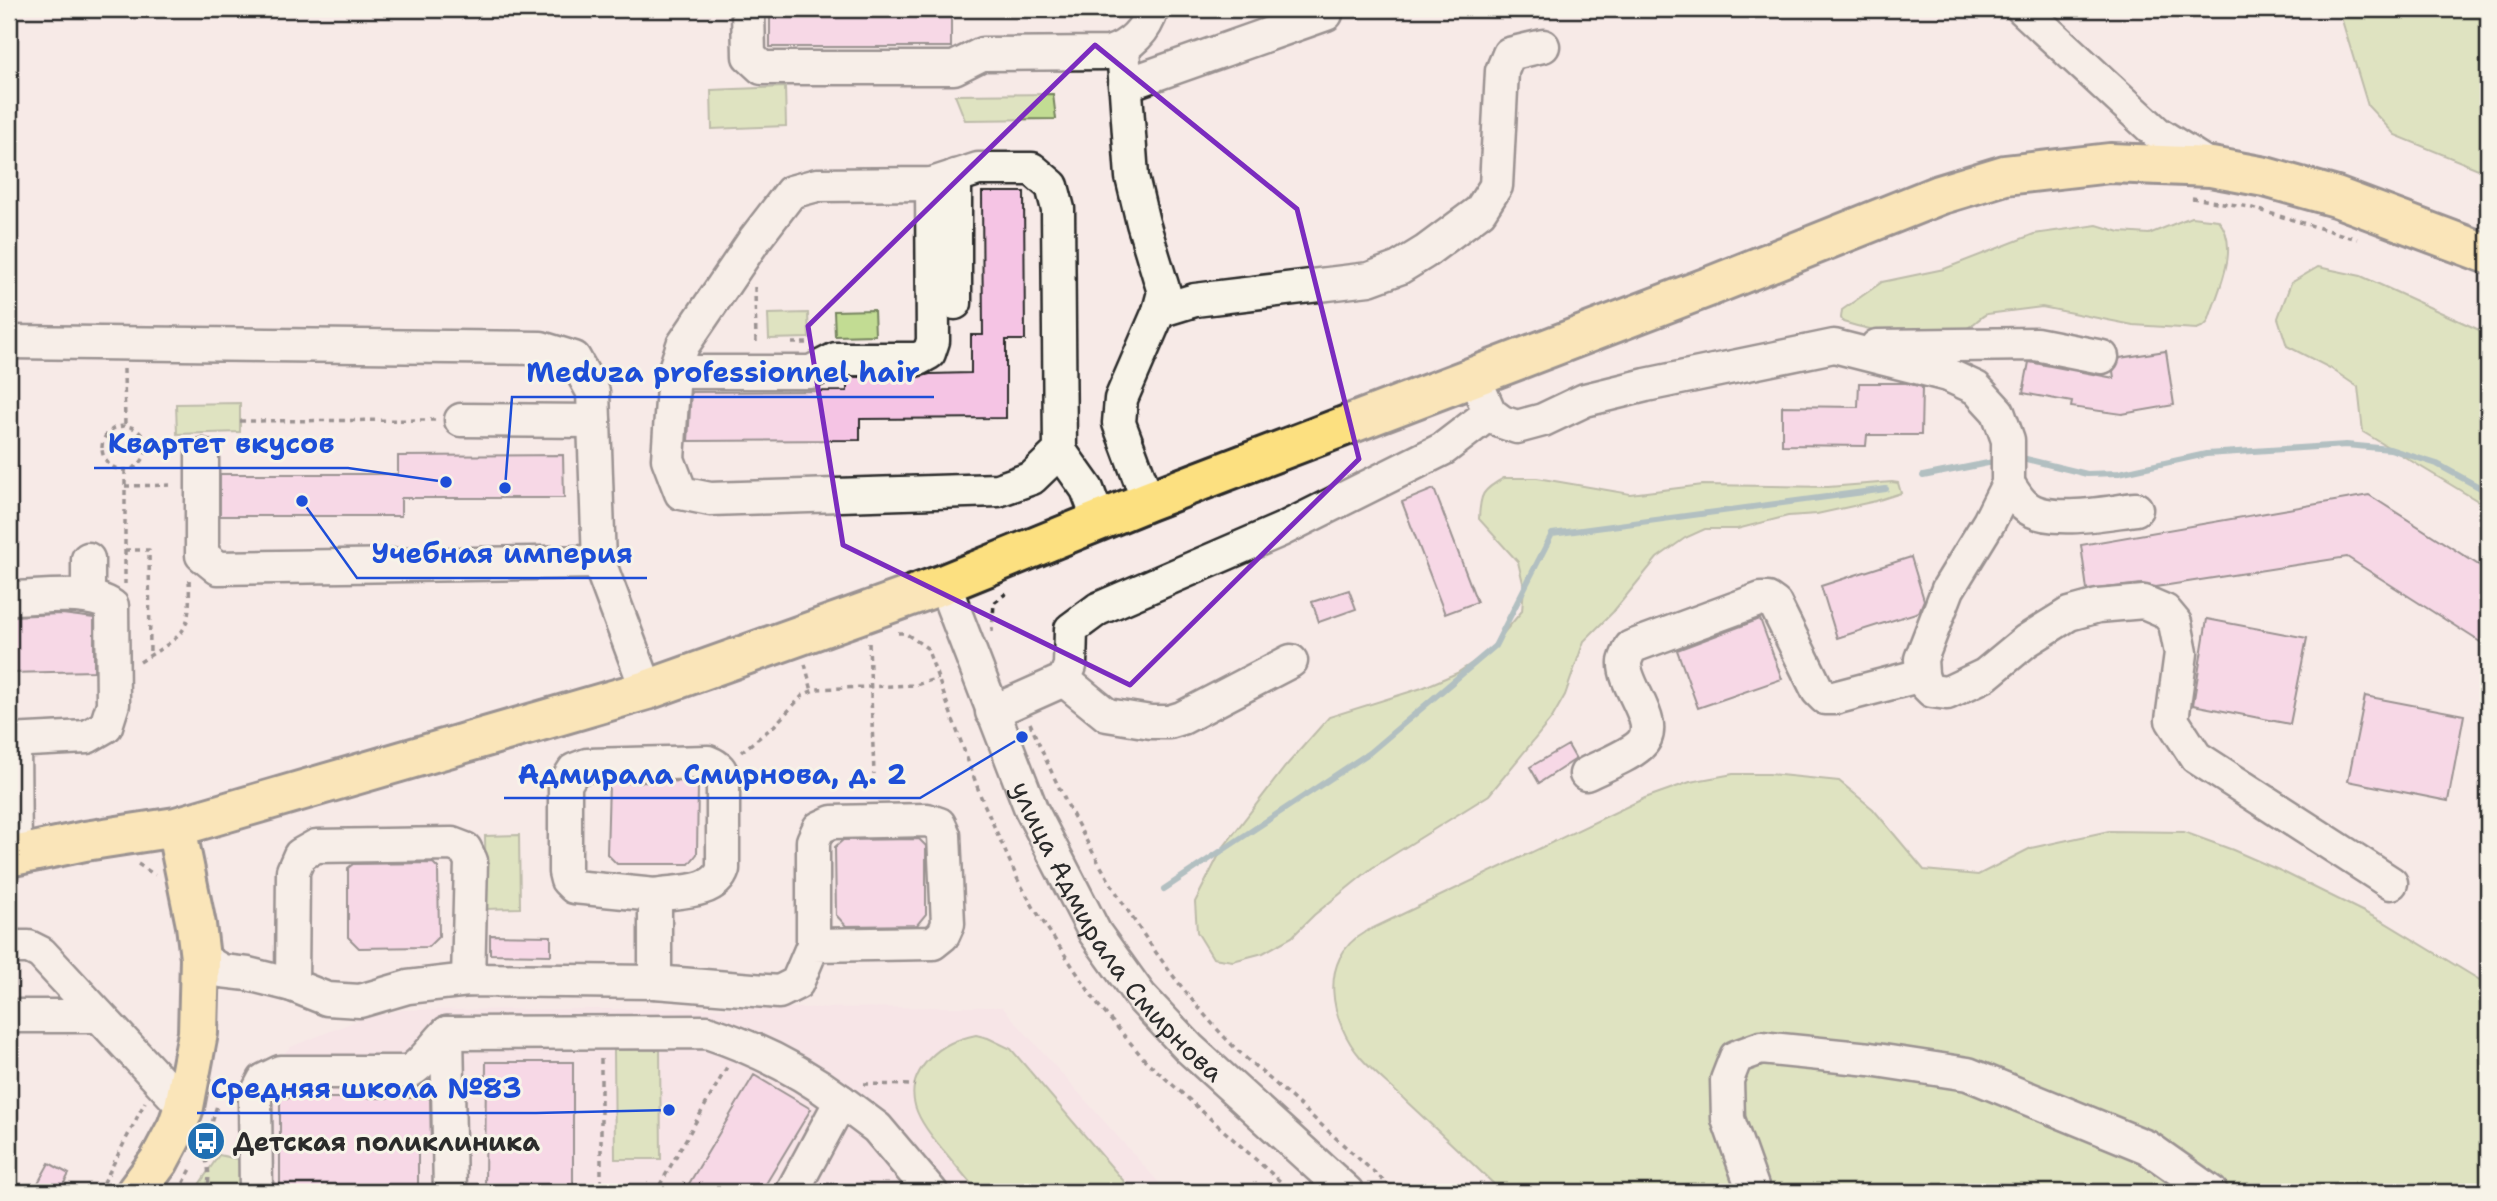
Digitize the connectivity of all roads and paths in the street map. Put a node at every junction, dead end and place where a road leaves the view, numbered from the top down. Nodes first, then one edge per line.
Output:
1 (748, 9) edge
2 (1152, 9) edge
3 (2024, 9) edge
4 (1332, 11) edge
5 (1287, 17) edge
6 (1543, 46) dead end
7 (1122, 49) junction
8 (1125, 85) junction
9 (2211, 167) junction
10 (943, 180) junction
11 (2186, 197) dead end
12 (755, 239) junction
13 (2368, 242) dead end
14 (2488, 254) edge
15 (956, 303) dead end
16 (1160, 311) junction
17 (9, 342) edge
18 (124, 343) junction
19 (756, 344) dead end
20 (1834, 346) junction
21 (2102, 357) dead end
22 (674, 372) junction
23 (1473, 375) junction
24 (1490, 413) junction
25 (461, 420) joint
26 (240, 421) dead end
27 (594, 421) junction
28 (125, 426) junction
29 (1060, 451) junction
30 (202, 470) joint
31 (2008, 484) junction
32 (125, 486) dead end
33 (1148, 501) junction
34 (2136, 509) dead end
35 (1099, 521) junction
36 (125, 550) dead end
37 (88, 559) dead end
38 (599, 562) junction
39 (189, 565) dead end
40 (944, 584) junction
41 (1016, 586) dead end
42 (88, 596) junction
43 (9, 598) edge
44 (868, 636) dead end
45 (996, 642) dead end
46 (150, 655) junction
47 (804, 658) dead end
48 (1291, 661) dead end
49 (133, 667) dead end
50 (1922, 675) junction
51 (938, 678) dead end
52 (1064, 680) junction
53 (872, 688) junction
54 (647, 690) junction
55 (812, 691) junction
56 (1006, 706) junction
57 (11, 741) edge
58 (720, 769) junction
59 (874, 774) dead end
60 (1586, 774) dead end
61 (176, 827) junction
62 (12, 856) edge
63 (130, 862) dead end
64 (2391, 883) dead end
65 (160, 884) dead end
66 (655, 895) junction
67 (813, 945) junction
68 (9, 947) edge
69 (200, 958) junction
70 (468, 980) junction
71 (655, 982) junction
72 (292, 985) junction
73 (9, 1016) edge
74 (99, 1016) junction
75 (600, 1032) junction
76 (447, 1033) junction
77 (740, 1043) junction
78 (158, 1079) junction
79 (841, 1101) junction
80 (184, 1107) junction
81 (200, 1150) dead end
82 (99, 1192) edge
83 (136, 1192) edge
84 (207, 1192) edge
85 (256, 1192) edge
86 (450, 1192) edge
87 (792, 1192) edge
88 (931, 1192) edge
89 (1347, 1192) edge
90 (1397, 1192) edge
91 (1754, 1192) edge
92 (2211, 1192) edge

1 - 7 street
2 - 7 street
3 - 9 street
4 - 5 street
5 - 8 street
6 - 16 street
7 - 8 street
8 - 16 street
9 - 14 main road
9 - 23 main road
10 - 12 street
10 - 15 street
10 - 22 street
10 - 29 street
11 - 13 path
12 - 19 path
12 - 22 street
16 - 33 street
17 - 18 street
18 - 27 street
18 - 28 path
20 - 21 street
20 - 24 street
20 - 31 street
22 - 29 street
23 - 24 street
23 - 33 main road
24 - 52 street
25 - 26 path
25 - 27 street
27 - 38 street
28 - 28 path
29 - 35 street
30 - 32 path
30 - 38 street
31 - 34 street
31 - 50 street
33 - 35 main road
35 - 40 main road
36 - 46 path
37 - 42 street
38 - 54 street
39 - 46 path
40 - 54 main road
40 - 56 street, улица Адмирала Смирнова
41 - 45 path
42 - 43 street
42 - 57 street
44 - 53 path
46 - 49 path
47 - 55 path
48 - 52 street
50 - 60 street
50 - 64 street
51 - 53 path
52 - 56 street
53 - 55 path
53 - 59 path
54 - 61 main road
55 - 58 path
56 - 89 street, улица Адмирала Смирнова
56 - 90 path
57 - 62 street
58 - 66 street
58 - 66 street
61 - 62 main road
61 - 69 main road
63 - 65 path
66 - 71 street
67 - 67 street
67 - 71 street
68 - 74 street
69 - 72 street
69 - 80 main road
70 - 71 street
70 - 72 street
70 - 72 street
73 - 74 street
74 - 78 street
75 - 76 street
75 - 77 street
75 - 77 path
76 - 85 street
76 - 86 street
77 - 79 street
78 - 80 street
78 - 82 path
79 - 87 street
79 - 88 street
80 - 83 main road
81 - 84 path
91 - 92 street

